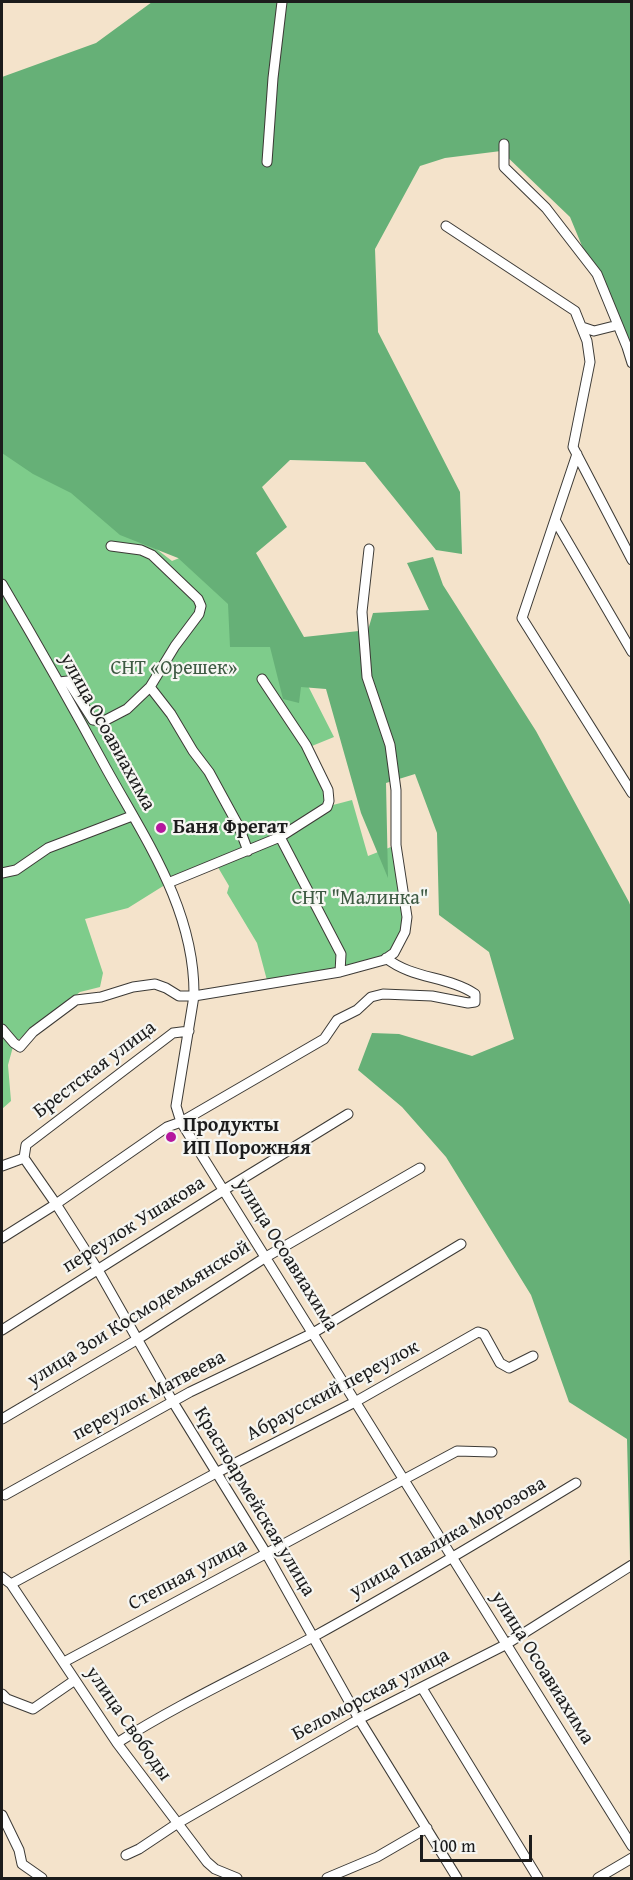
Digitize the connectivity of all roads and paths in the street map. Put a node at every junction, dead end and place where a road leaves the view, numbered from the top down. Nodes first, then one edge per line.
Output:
1 (282, 2) edge
2 (504, 144) dead end
3 (267, 162) dead end
4 (446, 226) dead end
5 (618, 325) junction
6 (582, 327) junction
7 (632, 363) edge
8 (577, 454) junction
9 (555, 520) junction
10 (111, 546) dead end
11 (369, 549) dead end
12 (632, 560) edge
13 (2, 584) edge
14 (632, 652) edge
15 (262, 679) dead end
16 (59, 682) junction
17 (150, 687) junction
18 (632, 793) edge
19 (132, 816) junction
20 (280, 837) junction
21 (248, 851) junction
22 (2, 873) edge
23 (168, 883) junction
24 (386, 958) junction
25 (340, 972) junction
26 (194, 996) junction
27 (2, 1029) edge
28 (189, 1031) junction
29 (348, 1114) dead end
30 (181, 1122) junction
31 (24, 1158) junction
32 (2, 1166) edge
33 (420, 1168) dead end
34 (224, 1190) junction
35 (56, 1204) junction
36 (2, 1238) edge
37 (461, 1244) dead end
38 (266, 1257) junction
39 (98, 1270) junction
40 (2, 1330) edge
41 (313, 1333) junction
42 (138, 1339) junction
43 (533, 1356) dead end
44 (173, 1402) junction
45 (355, 1402) junction
46 (2, 1419) edge
47 (492, 1452) dead end
48 (216, 1473) junction
49 (405, 1479) junction
50 (576, 1483) dead end
51 (5, 1495) dead end
52 (266, 1553) junction
53 (452, 1559) junction
54 (632, 1565) edge
55 (2, 1577) edge
56 (11, 1584) junction
57 (312, 1637) junction
58 (506, 1645) junction
59 (64, 1662) junction
60 (75, 1680) junction
61 (422, 1688) junction
62 (2, 1694) edge
63 (359, 1719) junction
64 (117, 1743) junction
65 (2, 1815) edge
66 (178, 1823) junction
67 (427, 1828) junction
68 (632, 1846) edge
69 (126, 1855) dead end
70 (632, 1858) edge
71 (42, 1878) edge
72 (237, 1878) edge
73 (327, 1878) edge
74 (457, 1878) edge
75 (538, 1878) edge
76 (598, 1878) edge

1 - 3 street
2 - 5 street
4 - 6 street
5 - 6 street
5 - 7 street
6 - 8 street
8 - 9 street
8 - 12 street
9 - 14 street
9 - 18 street
10 - 17 street
11 - 24 street
13 - 16 street, улица Осоавиахима
15 - 20 street
16 - 17 street
16 - 19 street, улица Осоавиахима
17 - 21 street
19 - 22 street
19 - 23 street, улица Осоавиахима
20 - 21 street
20 - 25 street
21 - 23 street
23 - 26 street, улица Осоавиахима
24 - 25 street
24 - 30 street
25 - 26 street
26 - 27 street
26 - 28 street, улица Осоавиахима
28 - 30 street, улица Осоавиахима
28 - 31 street, Брестская улица
29 - 34 street, переулок Ушакова
30 - 34 street, улица Осоавиахима
30 - 35 street
31 - 32 street
31 - 35 street, Красноармейская улица
33 - 38 street, улица Зои Космодемьянской
34 - 38 street, улица Осоавиахима
34 - 39 street, переулок Ушакова
35 - 36 street
35 - 39 street, Красноармейская улица
37 - 41 street, переулок Матвеева
38 - 41 street, улица Осоавиахима
38 - 42 street, улица Зои Космодемьянской
39 - 40 street, переулок Ушакова
39 - 42 street, Красноармейская улица
41 - 44 street, переулок Матвеева
41 - 45 street, улица Осоавиахима
42 - 44 street, Красноармейская улица
42 - 46 street, улица Зои Космодемьянской
43 - 45 street, Абраусский переулок
44 - 48 street, Красноармейская улица
44 - 51 street, переулок Матвеева
45 - 48 street, Абраусский переулок
45 - 49 street, улица Осоавиахима
47 - 49 street, Степная улица
48 - 52 street, Красноармейская улица
48 - 56 street, Абраусский переулок
49 - 52 street, Степная улица
49 - 53 street, улица Осоавиахима
50 - 53 street, улица Павлика Морозова
52 - 57 street, Красноармейская улица
52 - 59 street, Степная улица
53 - 57 street, улица Павлика Морозова
53 - 58 street, улица Осоавиахима
54 - 58 street, Беломорская улица
55 - 56 street, улица Свободы
56 - 59 street, улица Свободы
57 - 63 street, Красноармейская улица
57 - 64 street, улица Павлика Морозова
58 - 61 street, Беломорская улица
58 - 68 street, улица Осоавиахима
59 - 60 street, улица Свободы
60 - 62 street
60 - 64 street, улица Свободы
61 - 63 street, Беломорская улица
61 - 75 street
63 - 66 street, Беломорская улица
63 - 67 street, Красноармейская улица
64 - 66 street, улица Свободы
65 - 71 street
66 - 69 street, Беломорская улица
66 - 72 street, улица Свободы
67 - 73 street
67 - 74 street, Красноармейская улица
70 - 76 street

